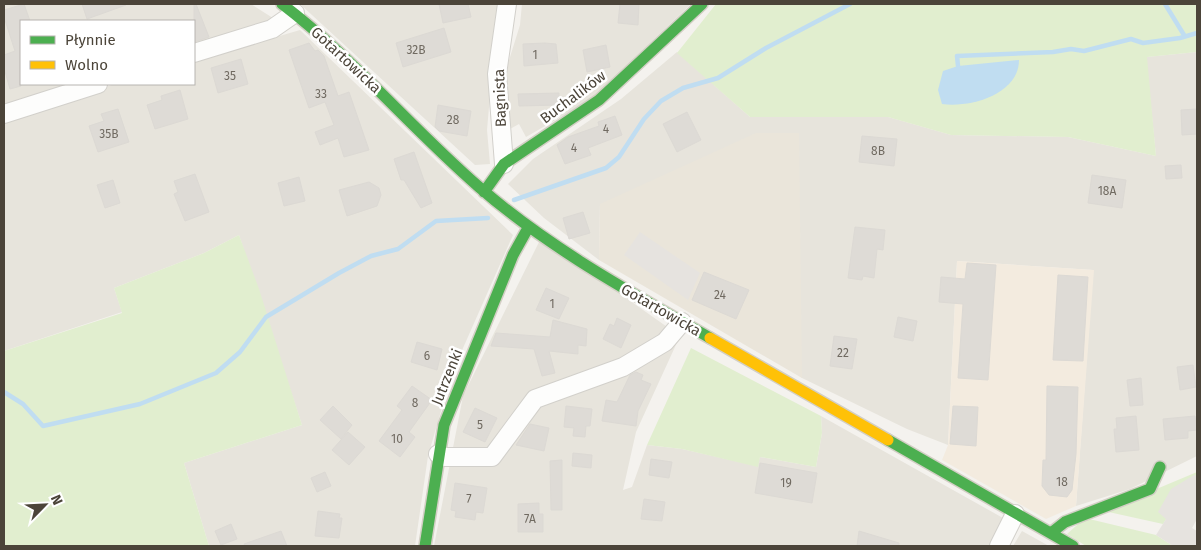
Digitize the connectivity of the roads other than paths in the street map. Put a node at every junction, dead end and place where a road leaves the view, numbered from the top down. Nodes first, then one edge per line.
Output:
1 (507, 4) edge
2 (702, 4) edge
3 (288, 8) edge
4 (195, 53) edge
5 (95, 85) edge
6 (4, 114) edge
7 (504, 164) junction
8 (484, 192) junction
9 (528, 228) junction
10 (682, 322) junction
11 (438, 454) junction
12 (1160, 467) dead end
13 (1015, 514) junction
14 (1051, 534) junction
15 (425, 546) edge
16 (999, 546) edge
17 (1073, 546) edge

1 - 7 street, Bagnista
2 - 7 street, Buchalików
3 - 4 street, Gotartowicka
3 - 8 street, Gotartowicka
5 - 6 street
7 - 8 street, Buchalików
8 - 9 street, Gotartowicka
9 - 10 street, Gotartowicka
9 - 11 street, Jutrzenki
10 - 11 street
10 - 13 street, Gotartowicka
11 - 15 street, Jutrzenki
12 - 14 street
13 - 14 street, Gotartowicka
13 - 16 street
14 - 17 street, Gotartowicka

